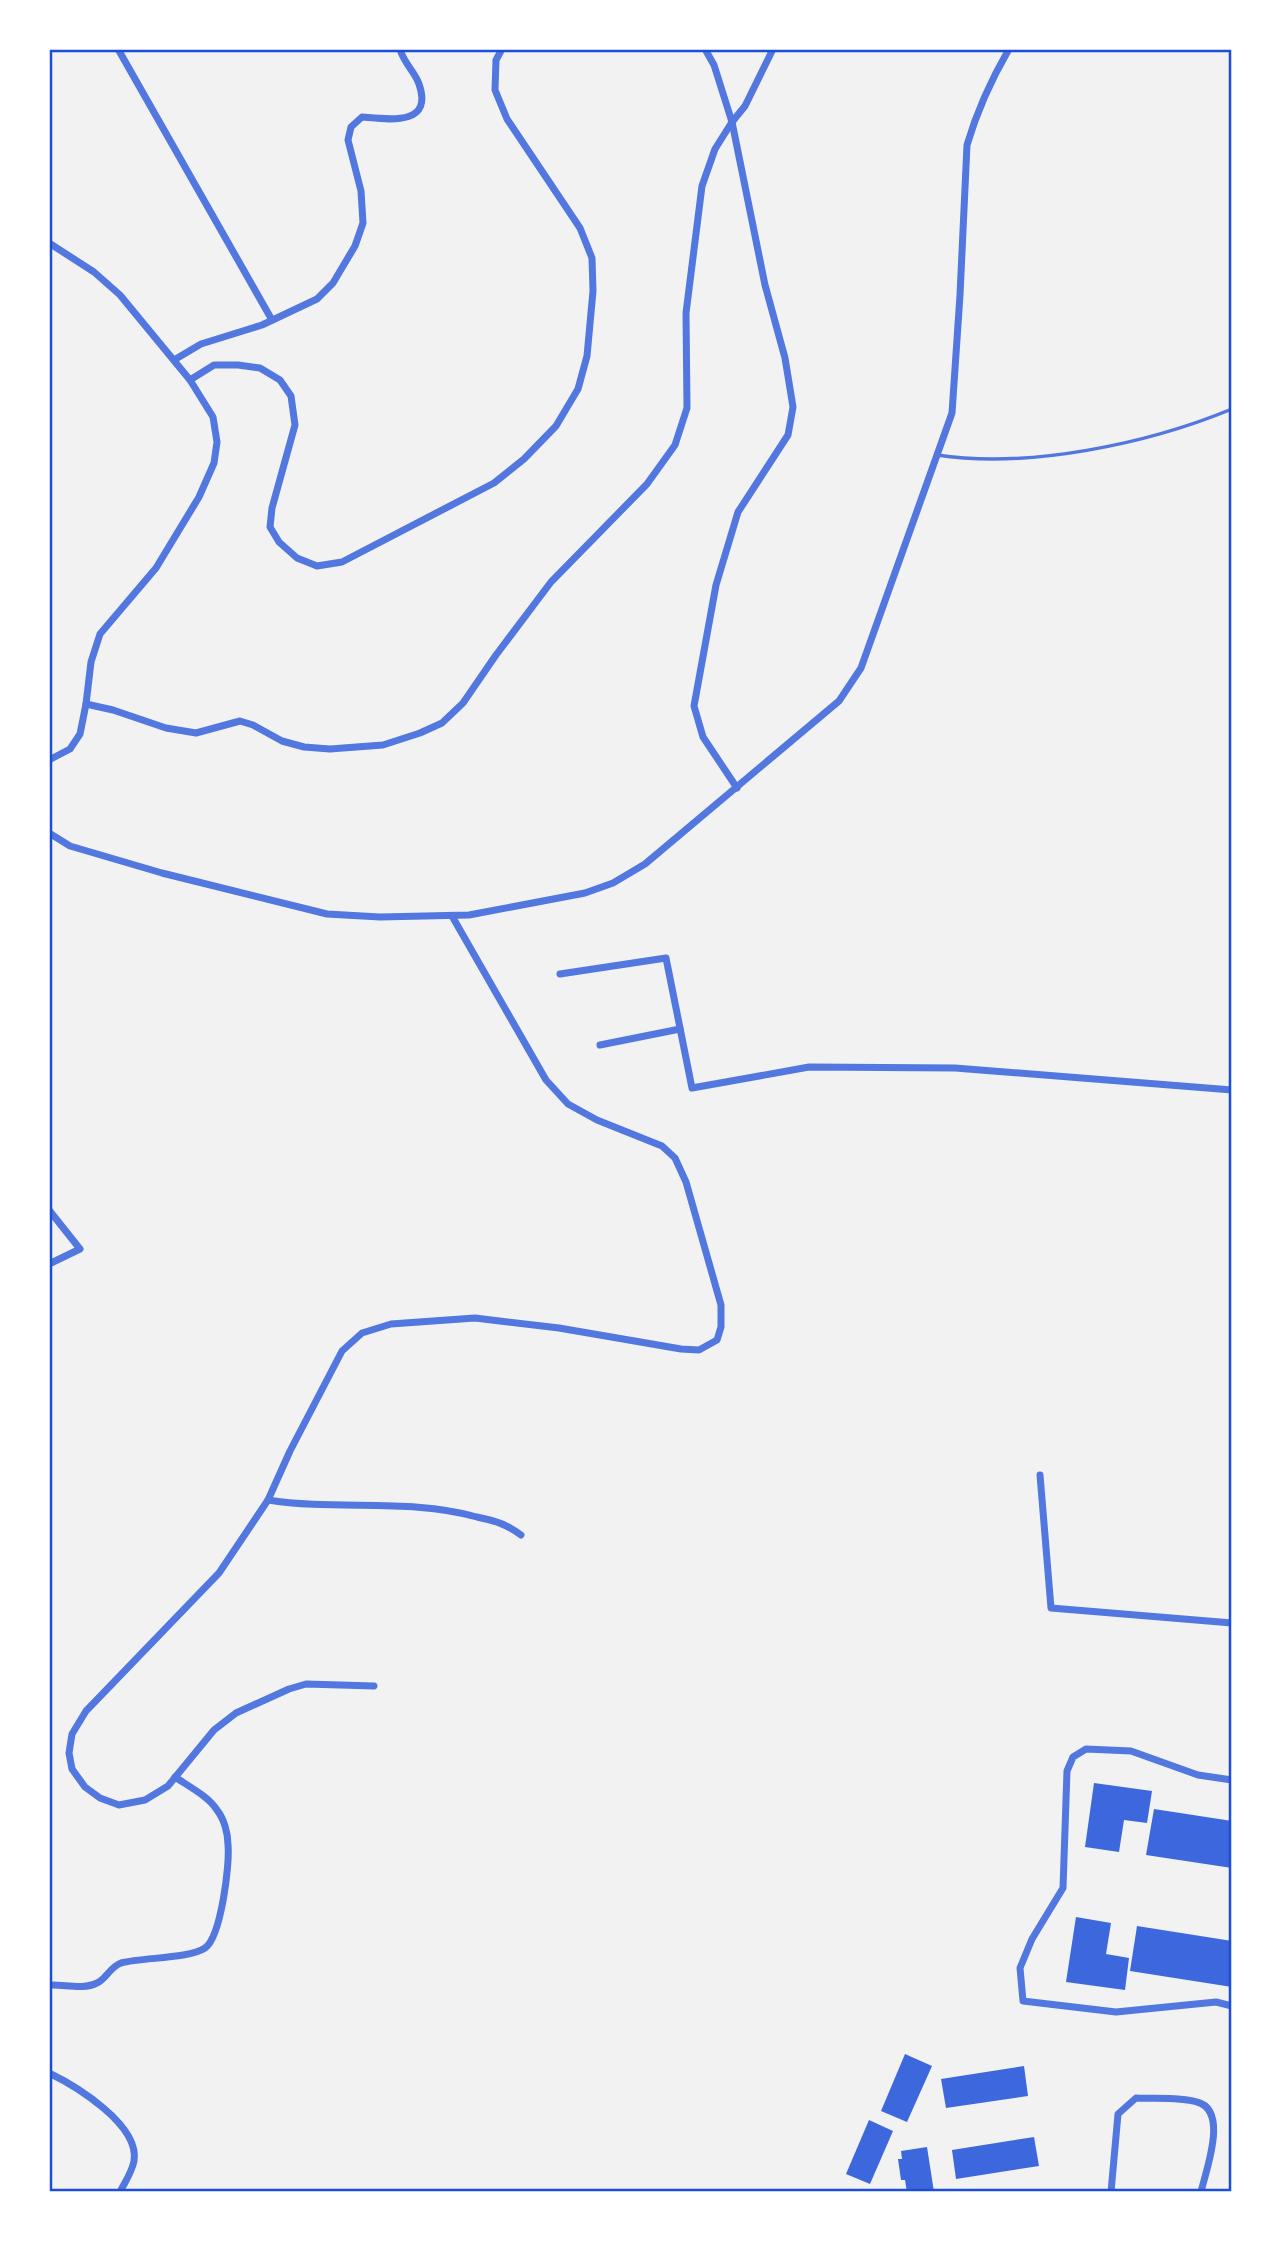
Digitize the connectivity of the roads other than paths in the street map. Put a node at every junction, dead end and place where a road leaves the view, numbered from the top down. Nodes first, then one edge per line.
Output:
1 (118, 49) edge
2 (400, 49) edge
3 (502, 49) edge
4 (705, 49) edge
5 (773, 49) edge
6 (1009, 49) edge
7 (732, 122) junction
8 (49, 243) edge
9 (272, 320) junction
10 (174, 360) junction
11 (190, 380) junction
12 (1232, 409) edge
13 (937, 456) junction
14 (86, 704) junction
15 (49, 760) edge
16 (737, 788) junction
17 (49, 833) edge
18 (452, 916) junction
19 (560, 974) dead end
20 (680, 1029) junction
21 (600, 1045) dead end
22 (1232, 1090) edge
23 (49, 1210) edge
24 (49, 1264) edge
25 (1040, 1475) dead end
26 (268, 1500) junction
27 (521, 1535) dead end
28 (1232, 1623) edge
29 (374, 1686) dead end
30 (175, 1777) junction
31 (1232, 1780) edge
32 (49, 1985) edge
33 (1232, 2006) edge
34 (49, 2073) edge
35 (120, 2192) edge
36 (1111, 2192) edge
37 (1201, 2192) edge

1 - 9 street
2 - 9 street
3 - 11 street
4 - 7 street
5 - 7 street
6 - 13 street
7 - 14 street
7 - 16 street
8 - 10 street
9 - 10 street
10 - 11 street
11 - 14 street
12 - 13 lane
13 - 16 street
14 - 15 street
16 - 18 street
17 - 18 street
18 - 26 street
19 - 20 street
20 - 21 street
20 - 22 street
23 - 24 street
25 - 28 street
26 - 27 street
26 - 30 street
29 - 30 street
30 - 32 street
31 - 33 street
34 - 35 street
36 - 37 street

